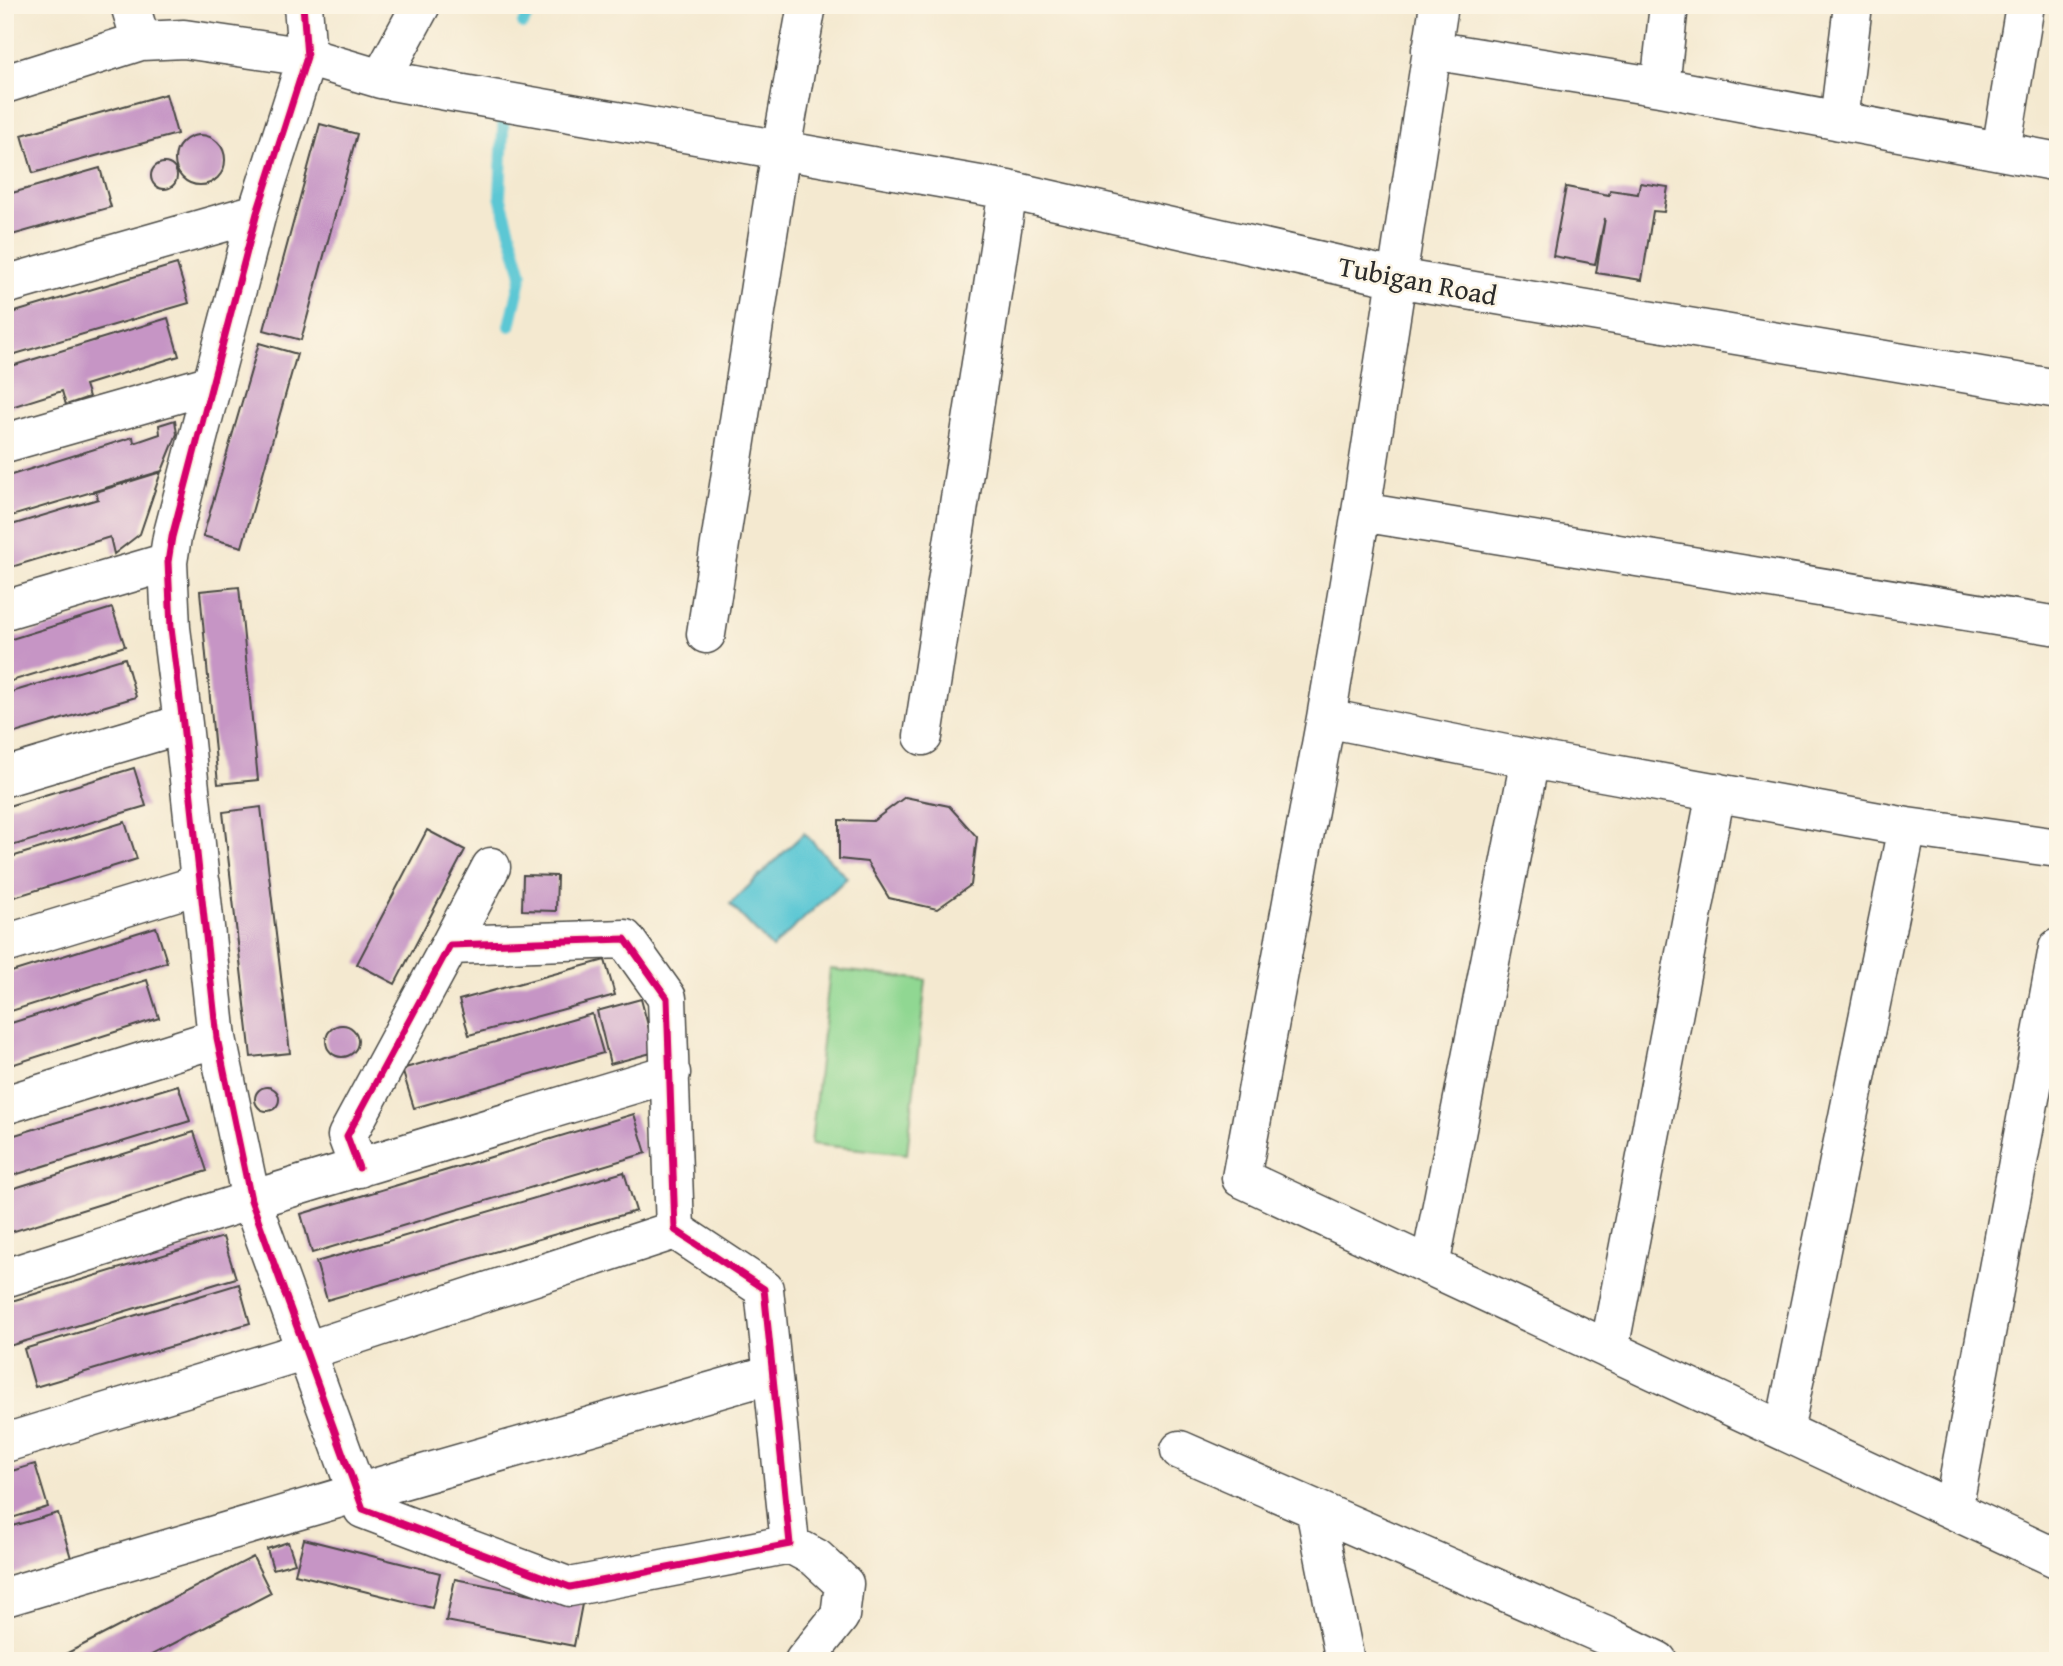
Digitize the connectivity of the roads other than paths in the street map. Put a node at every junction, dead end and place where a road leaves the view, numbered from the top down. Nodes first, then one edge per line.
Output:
1 (303, 5) edge
2 (421, 5) edge
3 (807, 5) edge
4 (1439, 5) edge
5 (1669, 5) edge
6 (1853, 5) edge
7 (2025, 5) edge
8 (135, 23) edge
9 (1432, 50) junction
10 (307, 57) junction
11 (381, 79) junction
12 (5, 84) edge
13 (1660, 87) junction
14 (1839, 121) junction
15 (781, 150) junction
16 (2001, 151) junction
17 (2058, 162) edge
18 (1008, 190) junction
19 (257, 213) junction
20 (1396, 278) junction
21 (5, 285) edge
22 (212, 384) junction
23 (2058, 389) edge
24 (5, 443) edge
25 (1361, 512) junction
26 (168, 562) junction
27 (5, 610) edge
28 (2058, 626) edge
29 (706, 634) dead end
30 (1326, 718) junction
31 (183, 724) junction
32 (923, 736) dead end
33 (1530, 759) junction
34 (5, 777) edge
35 (1716, 792) junction
36 (1907, 827) junction
37 (2058, 848) edge
38 (491, 867) dead end
39 (201, 884) junction
40 (5, 944) edge
41 (450, 945) junction
42 (2058, 948) edge
43 (217, 1038) junction
44 (671, 1073) junction
45 (5, 1105) edge
46 (359, 1168) junction
47 (251, 1200) junction
48 (674, 1230) junction
49 (1430, 1266) junction
50 (5, 1278) edge
51 (1609, 1350) junction
52 (306, 1351) junction
53 (772, 1374) junction
54 (1784, 1432) junction
55 (5, 1443) edge
56 (1180, 1450) dead end
57 (357, 1493) junction
58 (1315, 1509) junction
59 (1953, 1510) junction
60 (790, 1544) junction
61 (2058, 1559) edge
62 (14, 1595) edge
63 (5, 1629) edge
64 (804, 1661) edge
65 (1345, 1661) edge
66 (1658, 1661) edge

1 - 10 street
2 - 11 street
3 - 15 street
4 - 9 street
5 - 13 street
6 - 14 street
7 - 16 street
8 - 10 street, Tubigan Road
8 - 12 street, Tubigan Road
9 - 13 street
9 - 20 street
10 - 11 street, Tubigan Road
10 - 19 street
11 - 15 street, Tubigan Road
13 - 14 street
14 - 16 street
15 - 18 street, Tubigan Road
15 - 29 street
16 - 17 street
18 - 20 street, Tubigan Road
18 - 32 street
19 - 21 street
19 - 22 street
20 - 23 street, Tubigan Road
20 - 25 street
22 - 24 street
22 - 26 street
25 - 28 street
25 - 30 street
26 - 27 street
26 - 31 street
30 - 33 street
30 - 49 street
31 - 34 street
31 - 39 street
33 - 35 street
33 - 49 street
35 - 36 street
35 - 51 street
36 - 37 street
36 - 54 street
38 - 41 street
39 - 40 street
39 - 43 street
41 - 44 street
41 - 46 street
42 - 59 street
43 - 45 street
43 - 47 street
44 - 46 street
44 - 48 street
46 - 47 street
47 - 50 street
47 - 52 street
48 - 52 street
48 - 53 street
49 - 51 street
51 - 54 street
52 - 55 street
52 - 57 street
53 - 57 street
53 - 60 street
54 - 59 street
56 - 58 street
57 - 60 street
57 - 62 street
58 - 65 street
58 - 66 street
59 - 61 street
60 - 64 street
62 - 63 street

